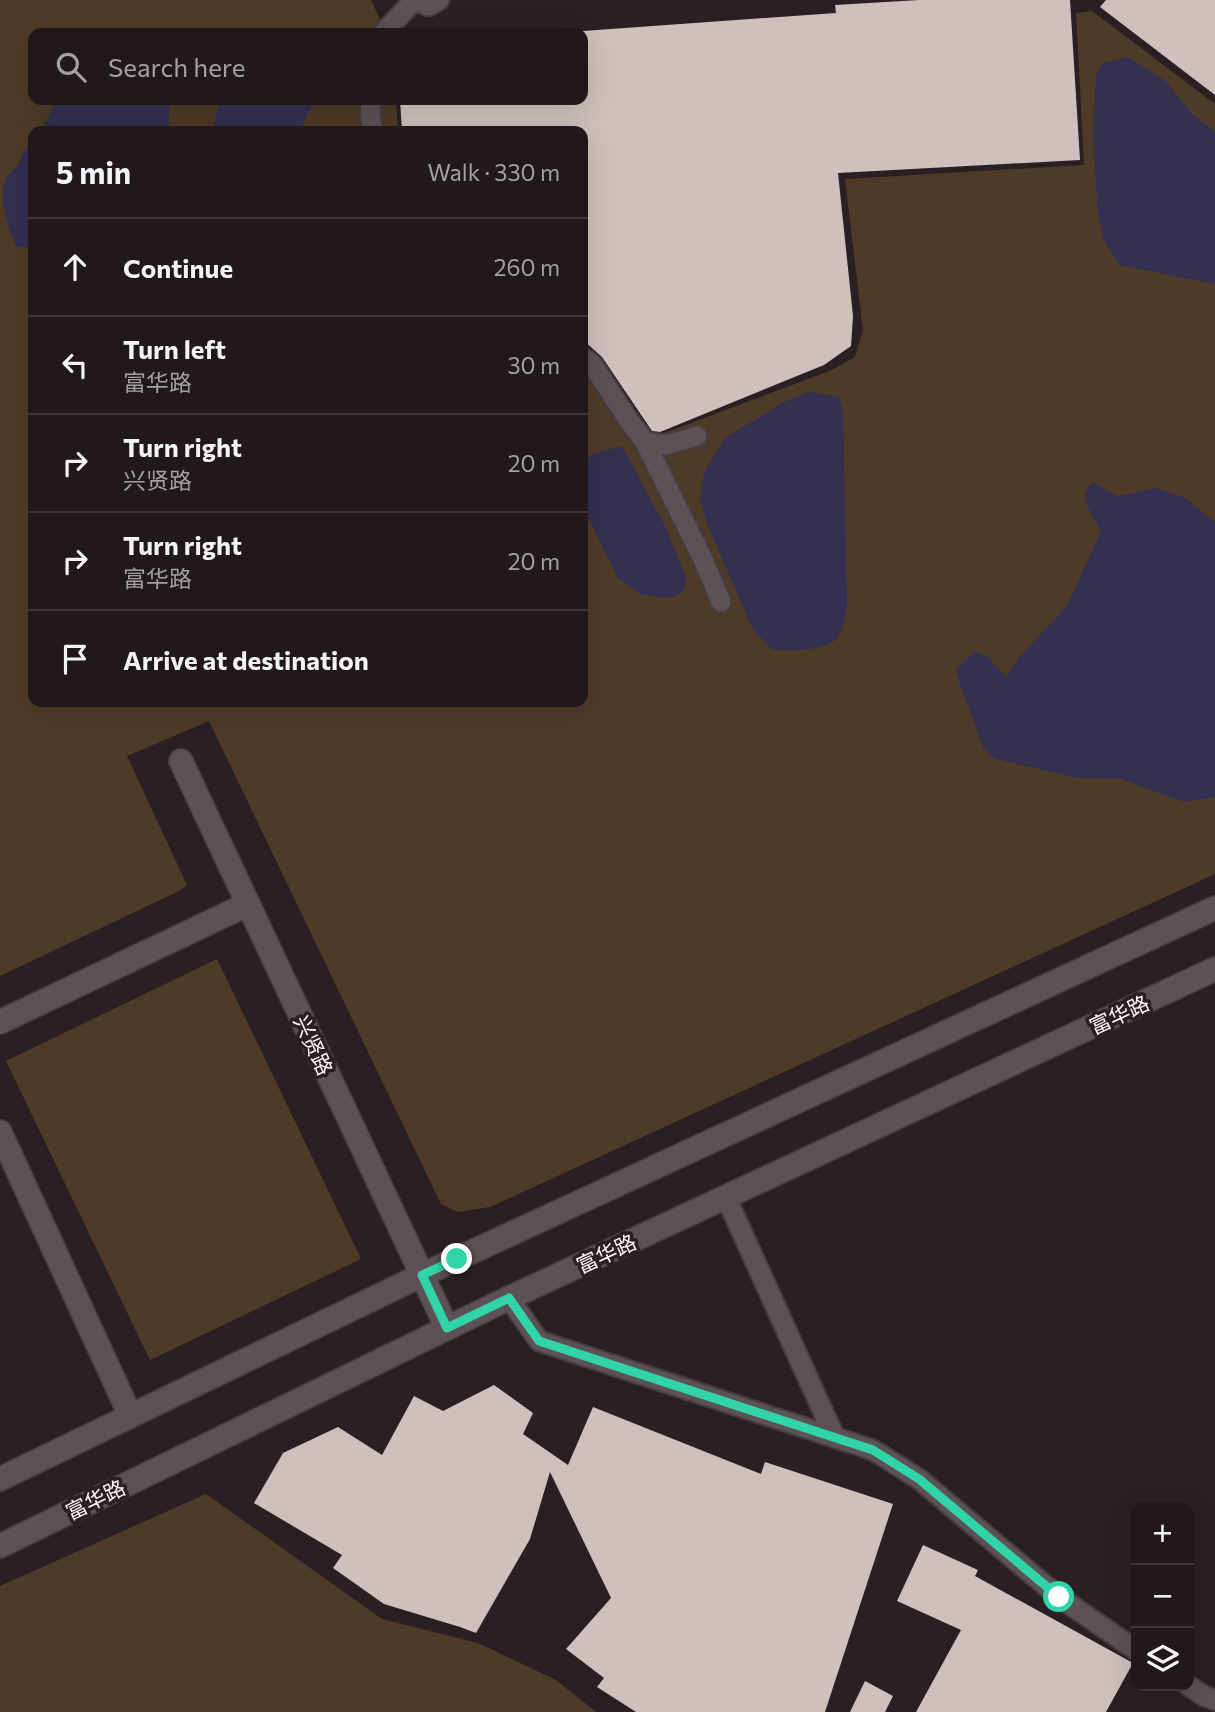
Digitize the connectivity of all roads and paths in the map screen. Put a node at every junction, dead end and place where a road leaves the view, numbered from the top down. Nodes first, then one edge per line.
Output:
1 (439, 0) edge
2 (414, 1) edge
3 (388, 28) edge
4 (371, 105) edge
5 (372, 126) edge
6 (588, 361) edge
7 (697, 436) dead end
8 (645, 442) junction
9 (721, 603) dead end
10 (181, 761) dead end
11 (248, 904) junction
12 (1215, 908) edge
13 (1215, 969) edge
14 (0, 1022) edge
15 (0, 1132) edge
16 (726, 1197) junction
17 (422, 1275) junction
18 (509, 1298) junction
19 (447, 1328) junction
20 (130, 1415) junction
21 (835, 1438) junction
22 (0, 1479) edge
23 (0, 1545) edge
24 (1131, 1647) edge
25 (1194, 1689) edge
26 (1215, 1700) edge

1 - 2 street
2 - 3 street
4 - 5 street
6 - 8 street
7 - 8 street
8 - 9 street
10 - 11 street, 兴贤路
11 - 14 street
11 - 17 street, 兴贤路
12 - 17 street
13 - 16 street, 富华路
15 - 20 street
16 - 18 street, 富华路
16 - 21 street
17 - 19 street, 兴贤路
17 - 20 street
18 - 19 street, 富华路
18 - 21 street
19 - 23 street, 富华路
20 - 22 street
21 - 24 street
25 - 26 street

